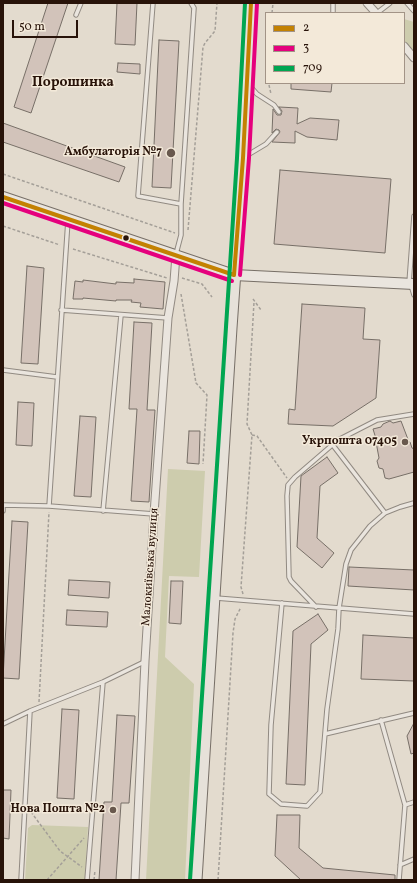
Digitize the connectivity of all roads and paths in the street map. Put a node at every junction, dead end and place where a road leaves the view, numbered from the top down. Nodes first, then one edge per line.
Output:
1 (81, 3) edge
2 (153, 3) edge
3 (191, 3) edge
4 (217, 3) edge
5 (252, 3) edge
6 (367, 3) edge
7 (382, 3) edge
8 (390, 3) edge
9 (407, 3) edge
10 (385, 7) junction
11 (414, 10) edge
12 (376, 12) edge
13 (378, 12) edge
14 (76, 15) dead end
15 (405, 47) edge
16 (414, 58) edge
17 (248, 82) junction
18 (269, 85) dead end
19 (271, 94) dead end
20 (279, 112) dead end
21 (277, 132) dead end
22 (243, 158) junction
23 (3, 174) edge
24 (3, 197) edge
25 (181, 204) junction
26 (414, 216) edge
27 (68, 218) junction
28 (3, 226) edge
29 (174, 232) dead end
30 (187, 237) dead end
31 (413, 243) edge
32 (65, 247) junction
33 (176, 255) junction
34 (234, 275) junction
35 (172, 280) dead end
36 (179, 282) dead end
37 (411, 284) edge
38 (180, 290) dead end
39 (414, 295) edge
40 (212, 297) dead end
41 (253, 299) dead end
42 (254, 302) junction
43 (61, 310) junction
44 (261, 310) dead end
45 (121, 315) junction
46 (168, 318) junction
47 (3, 370) edge
48 (57, 377) junction
49 (414, 414) edge
50 (252, 436) junction
51 (332, 444) junction
52 (203, 464) dead end
53 (291, 483) junction
54 (414, 503) edge
55 (3, 504) edge
56 (49, 506) junction
57 (3, 511) edge
58 (103, 511) junction
59 (154, 514) junction
60 (385, 514) junction
61 (244, 596) dead end
62 (213, 598) junction
63 (282, 603) junction
64 (241, 607) dead end
65 (316, 607) junction
66 (339, 608) junction
67 (414, 614) edge
68 (145, 661) junction
69 (103, 682) junction
70 (39, 707) junction
71 (30, 711) junction
72 (414, 713) edge
73 (381, 720) junction
74 (3, 724) edge
75 (325, 734) junction
76 (414, 802) edge
77 (25, 804) junction
78 (405, 805) junction
79 (91, 830) junction
80 (67, 856) junction
81 (414, 859) edge
82 (95, 864) dead end
83 (400, 865) junction
84 (88, 871) junction
85 (21, 880) edge
86 (47, 880) edge
87 (87, 880) edge
88 (94, 880) edge
89 (135, 880) edge
90 (196, 880) edge
91 (218, 880) edge
92 (399, 880) edge

1 - 14 lane
2 - 25 lane
3 - 25 lane
4 - 30 path
5 - 17 main road
6 - 12 street
7 - 10 lane
8 - 10 lane
9 - 11 lane
10 - 13 lane
15 - 16 street
17 - 20 lane
17 - 22 main road
18 - 19 path
21 - 22 lane
22 - 34 main road
23 - 29 path
24 - 27 main road
25 - 33 lane
26 - 31 lane
27 - 32 lane
27 - 33 main road
28 - 32 path
31 - 37 lane
32 - 35 path
32 - 43 lane
33 - 34 main road
33 - 46 street, Малокиївська вулиця
34 - 37 main road
34 - 62 main road
36 - 40 path
37 - 39 lane
38 - 52 path
41 - 42 path
42 - 44 path
42 - 50 path
43 - 45 lane
43 - 48 lane
45 - 46 lane
45 - 58 lane
46 - 59 street, Малокиївська вулиця
47 - 48 lane
48 - 56 lane
49 - 51 lane
50 - 53 path
50 - 61 path
51 - 53 lane
51 - 60 lane
53 - 65 lane
54 - 60 lane
55 - 56 lane
55 - 57 lane
56 - 58 lane
56 - 70 path
58 - 59 lane
59 - 68 street, Малокиївська вулиця
60 - 66 lane
62 - 63 lane
62 - 90 main road
63 - 65 lane
63 - 75 lane
64 - 91 path
65 - 66 lane
66 - 67 lane
66 - 75 lane
68 - 69 lane
68 - 89 street, Малокиївська вулиця
69 - 70 lane
69 - 79 lane
70 - 71 lane
71 - 74 lane
71 - 77 lane
72 - 73 lane
73 - 75 lane
73 - 78 lane
76 - 78 lane
77 - 80 path
77 - 85 lane
78 - 83 lane
79 - 80 path
79 - 84 lane
80 - 84 path
80 - 86 path
81 - 83 lane
82 - 88 path
83 - 92 lane
84 - 87 lane

